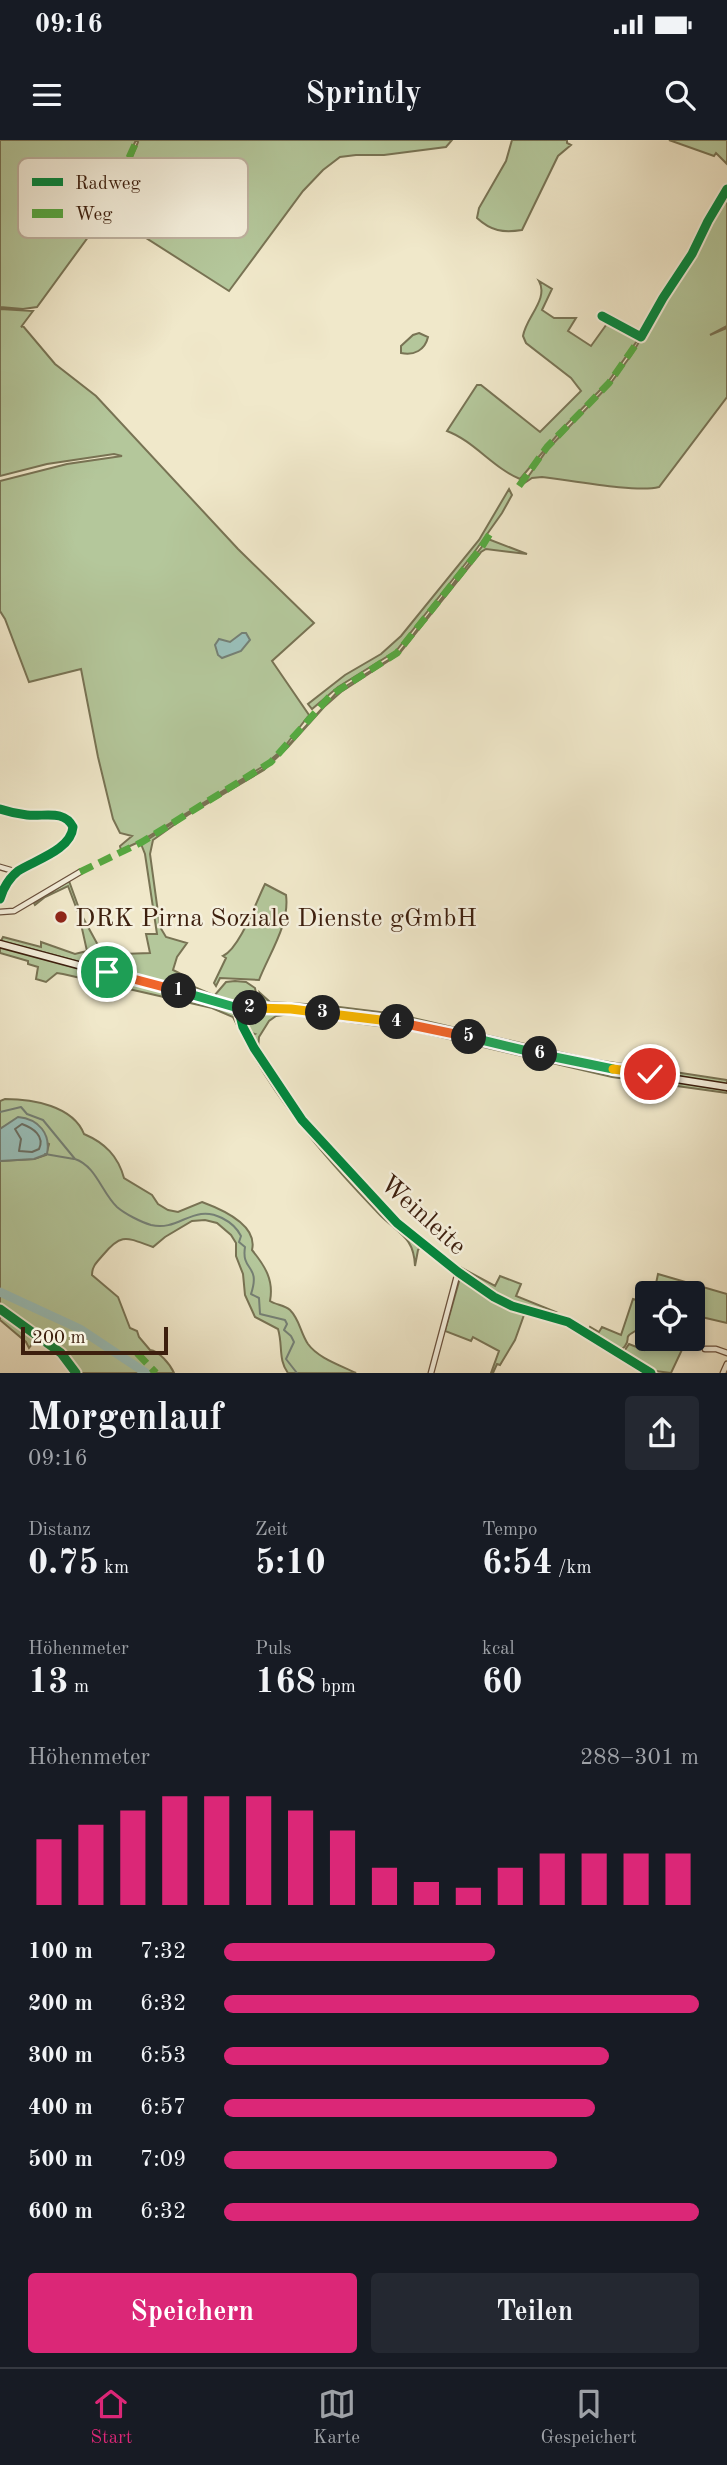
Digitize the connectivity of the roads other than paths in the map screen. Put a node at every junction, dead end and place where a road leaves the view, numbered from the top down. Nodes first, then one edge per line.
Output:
1 (727, 189) edge
2 (602, 316) dead end
3 (0, 809) edge
4 (0, 867) edge
5 (17, 872) junction
6 (80, 872) dead end
7 (0, 899) edge
8 (0, 912) edge
9 (0, 944) edge
10 (238, 1008) junction
11 (727, 1087) edge
12 (458, 1272) junction
13 (0, 1309) edge
14 (705, 1349) dead end
15 (727, 1353) edge
16 (727, 1364) edge
17 (76, 1373) edge
18 (431, 1373) edge
19 (651, 1373) edge
20 (723, 1373) edge

1 - 2 street
3 - 5 street
4 - 5 street
5 - 7 street
6 - 8 street
9 - 10 main road
10 - 11 main road
10 - 12 main road, Weinleite
12 - 18 street, Weinleite
12 - 19 main road, Weinleite
13 - 17 main road
14 - 15 street
16 - 20 street

